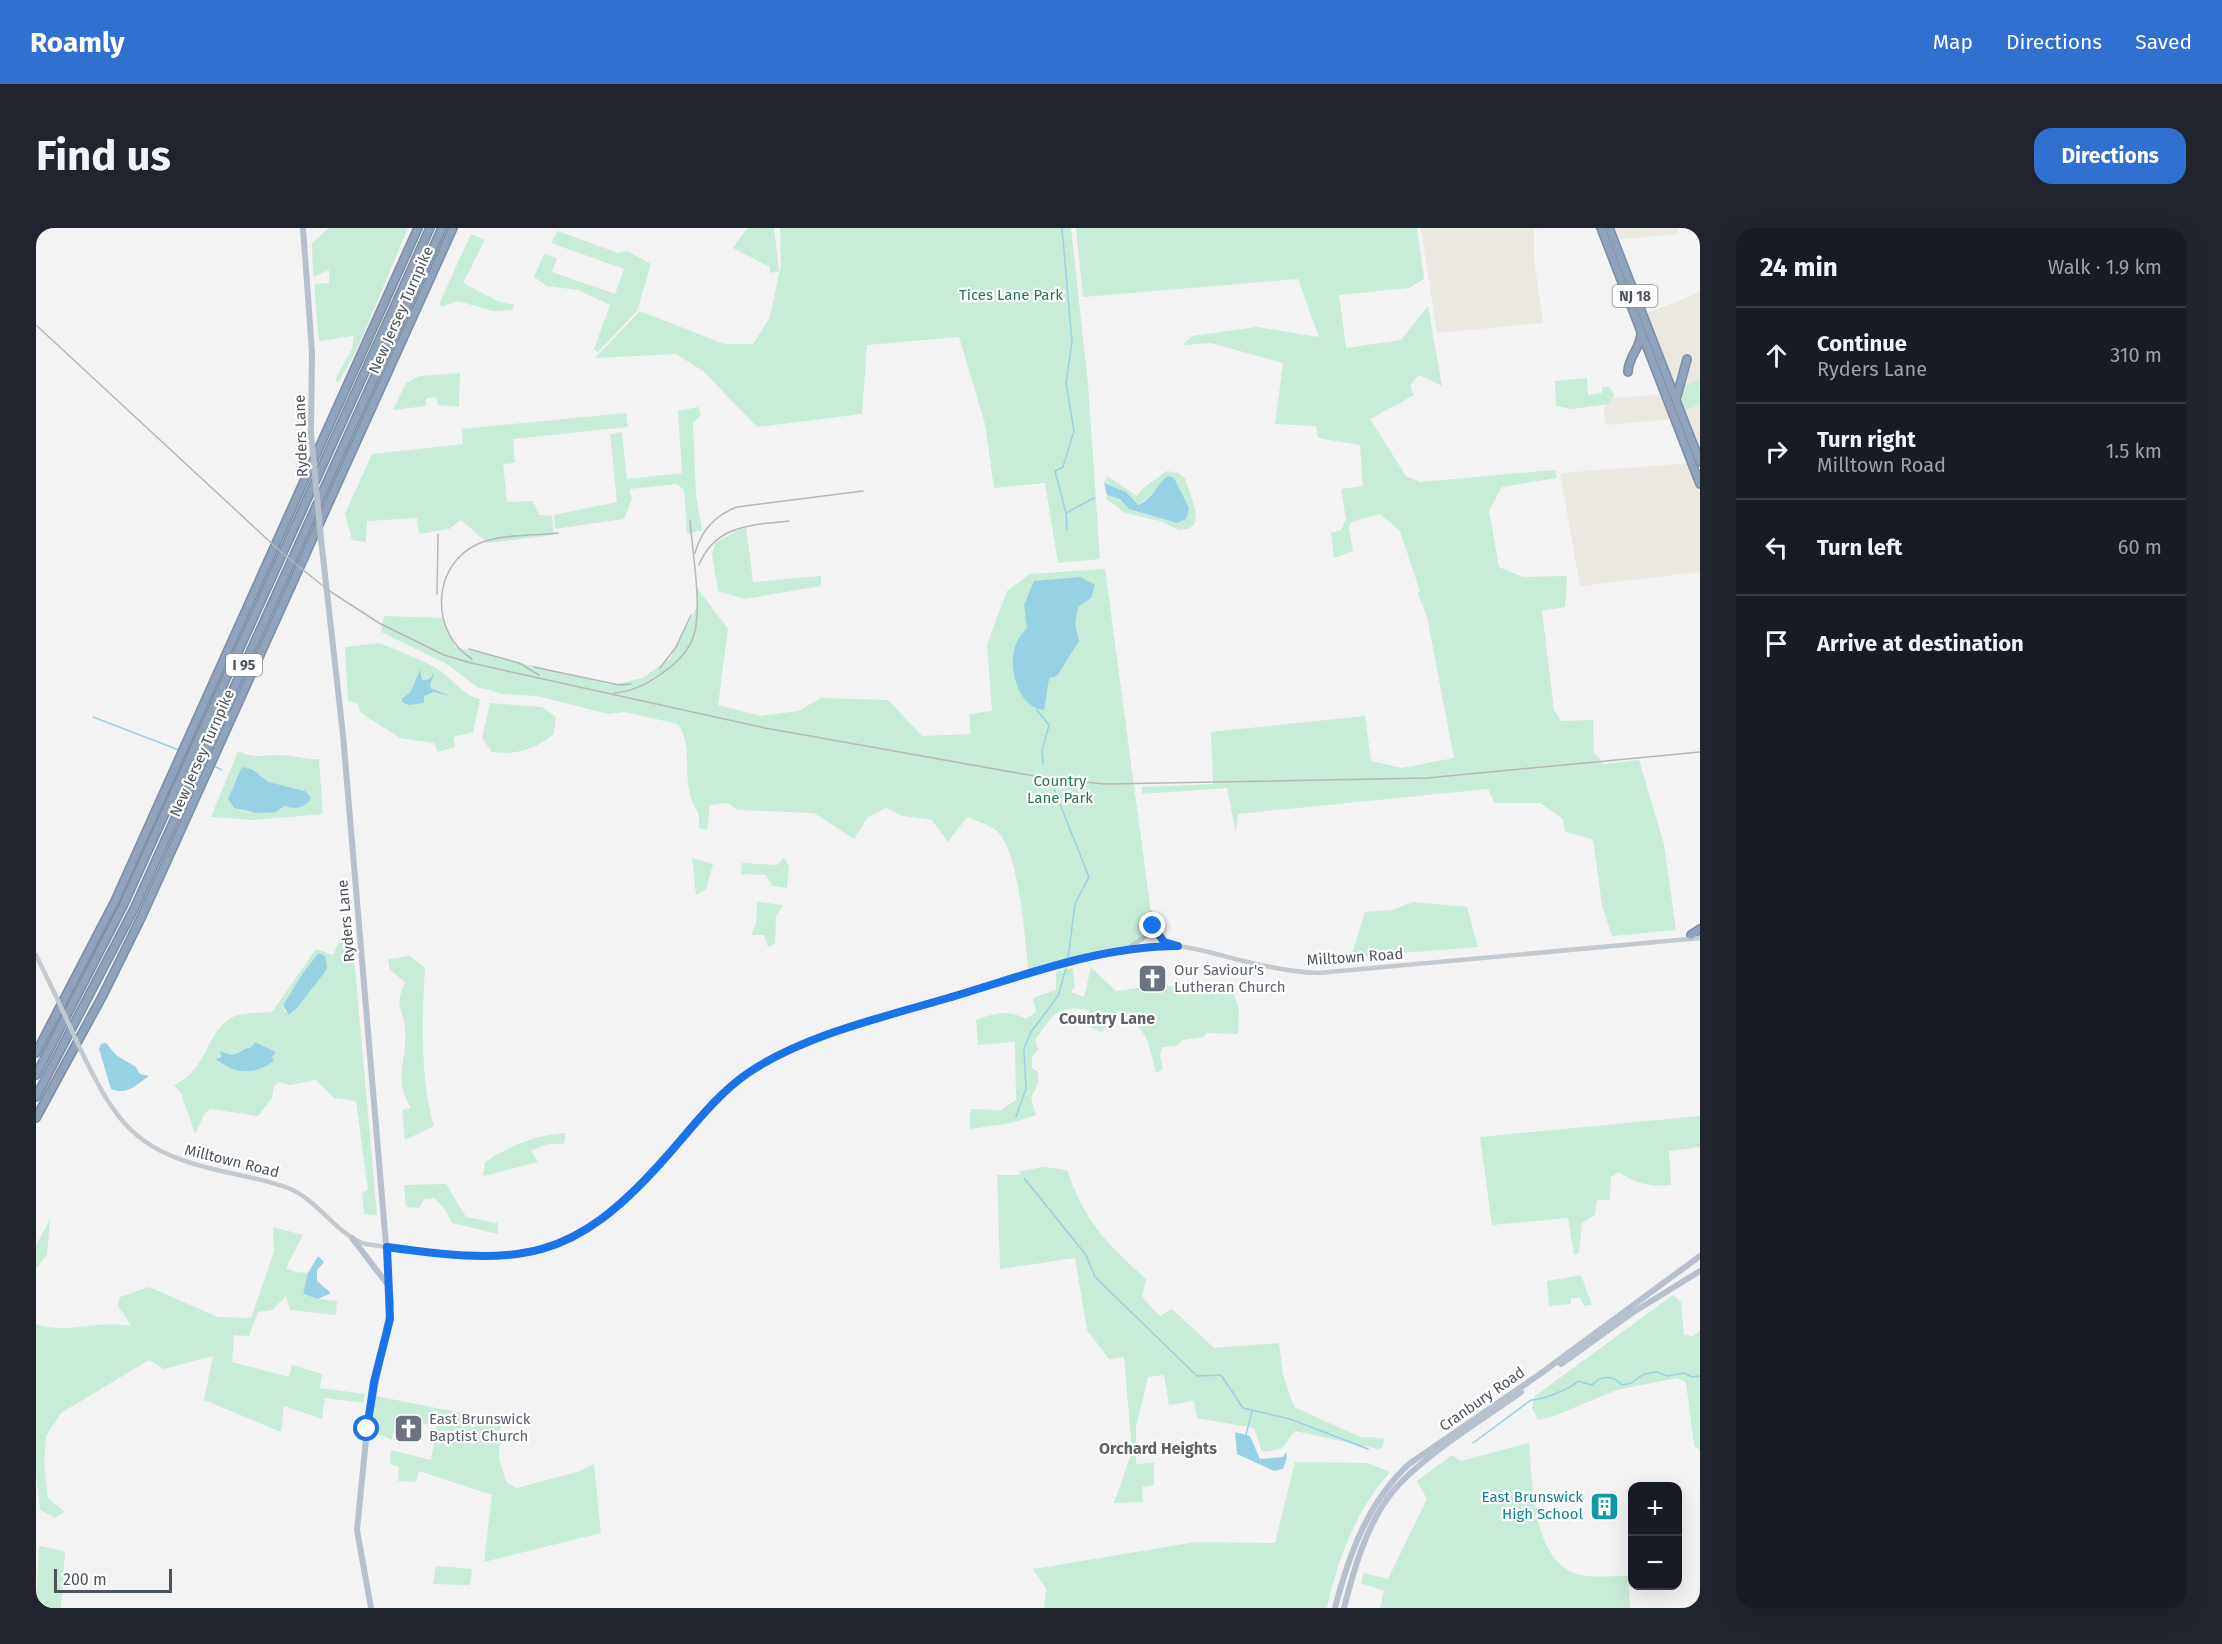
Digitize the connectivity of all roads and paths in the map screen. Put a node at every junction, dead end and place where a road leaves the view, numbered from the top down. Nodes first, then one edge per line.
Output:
1 (303, 228) edge
2 (418, 228) edge
3 (429, 228) edge
4 (442, 228) edge
5 (453, 228) edge
6 (1601, 228) edge
7 (1608, 228) edge
8 (1641, 332) junction
9 (1687, 359) dead end
10 (1628, 372) dead end
11 (1676, 399) junction
12 (1700, 462) edge
13 (1700, 484) edge
14 (1151, 913) dead end
15 (1153, 926) dead end
16 (1700, 931) edge
17 (1691, 935) joint
18 (1700, 938) edge
19 (1676, 939) junction
20 (1178, 946) junction
21 (1124, 949) junction
22 (36, 955) edge
23 (36, 1053) edge
24 (36, 1075) edge
25 (36, 1097) edge
26 (36, 1118) edge
27 (352, 1238) junction
28 (387, 1247) junction
29 (1700, 1257) edge
30 (1700, 1271) edge
31 (390, 1288) junction
32 (1335, 1607) edge
33 (371, 1608) edge
34 (1344, 1608) edge

1 - 28 main road, Ryders Lane, bridge
2 - 23 highway, New Jersey Turnpike / I 95
3 - 24 highway, New Jersey Turnpike / I 95
4 - 25 highway, New Jersey Turnpike / I 95
5 - 26 highway, New Jersey Turnpike / I 95
6 - 8 highway, NJ 18
7 - 11 highway, NJ 18
8 - 10 highway
8 - 13 highway, NJ 18
9 - 11 highway
11 - 12 highway, NJ 18
14 - 21 street
15 - 20 street
16 - 17 highway
17 - 19 street, Milltown Road
18 - 19 street, Milltown Road
19 - 20 street, Milltown Road
20 - 21 street, Milltown Road
21 - 28 street, Milltown Road
22 - 27 street, Milltown Road, bridge
27 - 28 street, Milltown Road
27 - 31 main road
28 - 31 main road, Ryders Lane
29 - 32 main road, Cranbury Road
30 - 34 main road, Cranbury Road
31 - 33 main road, Ryders Lane

